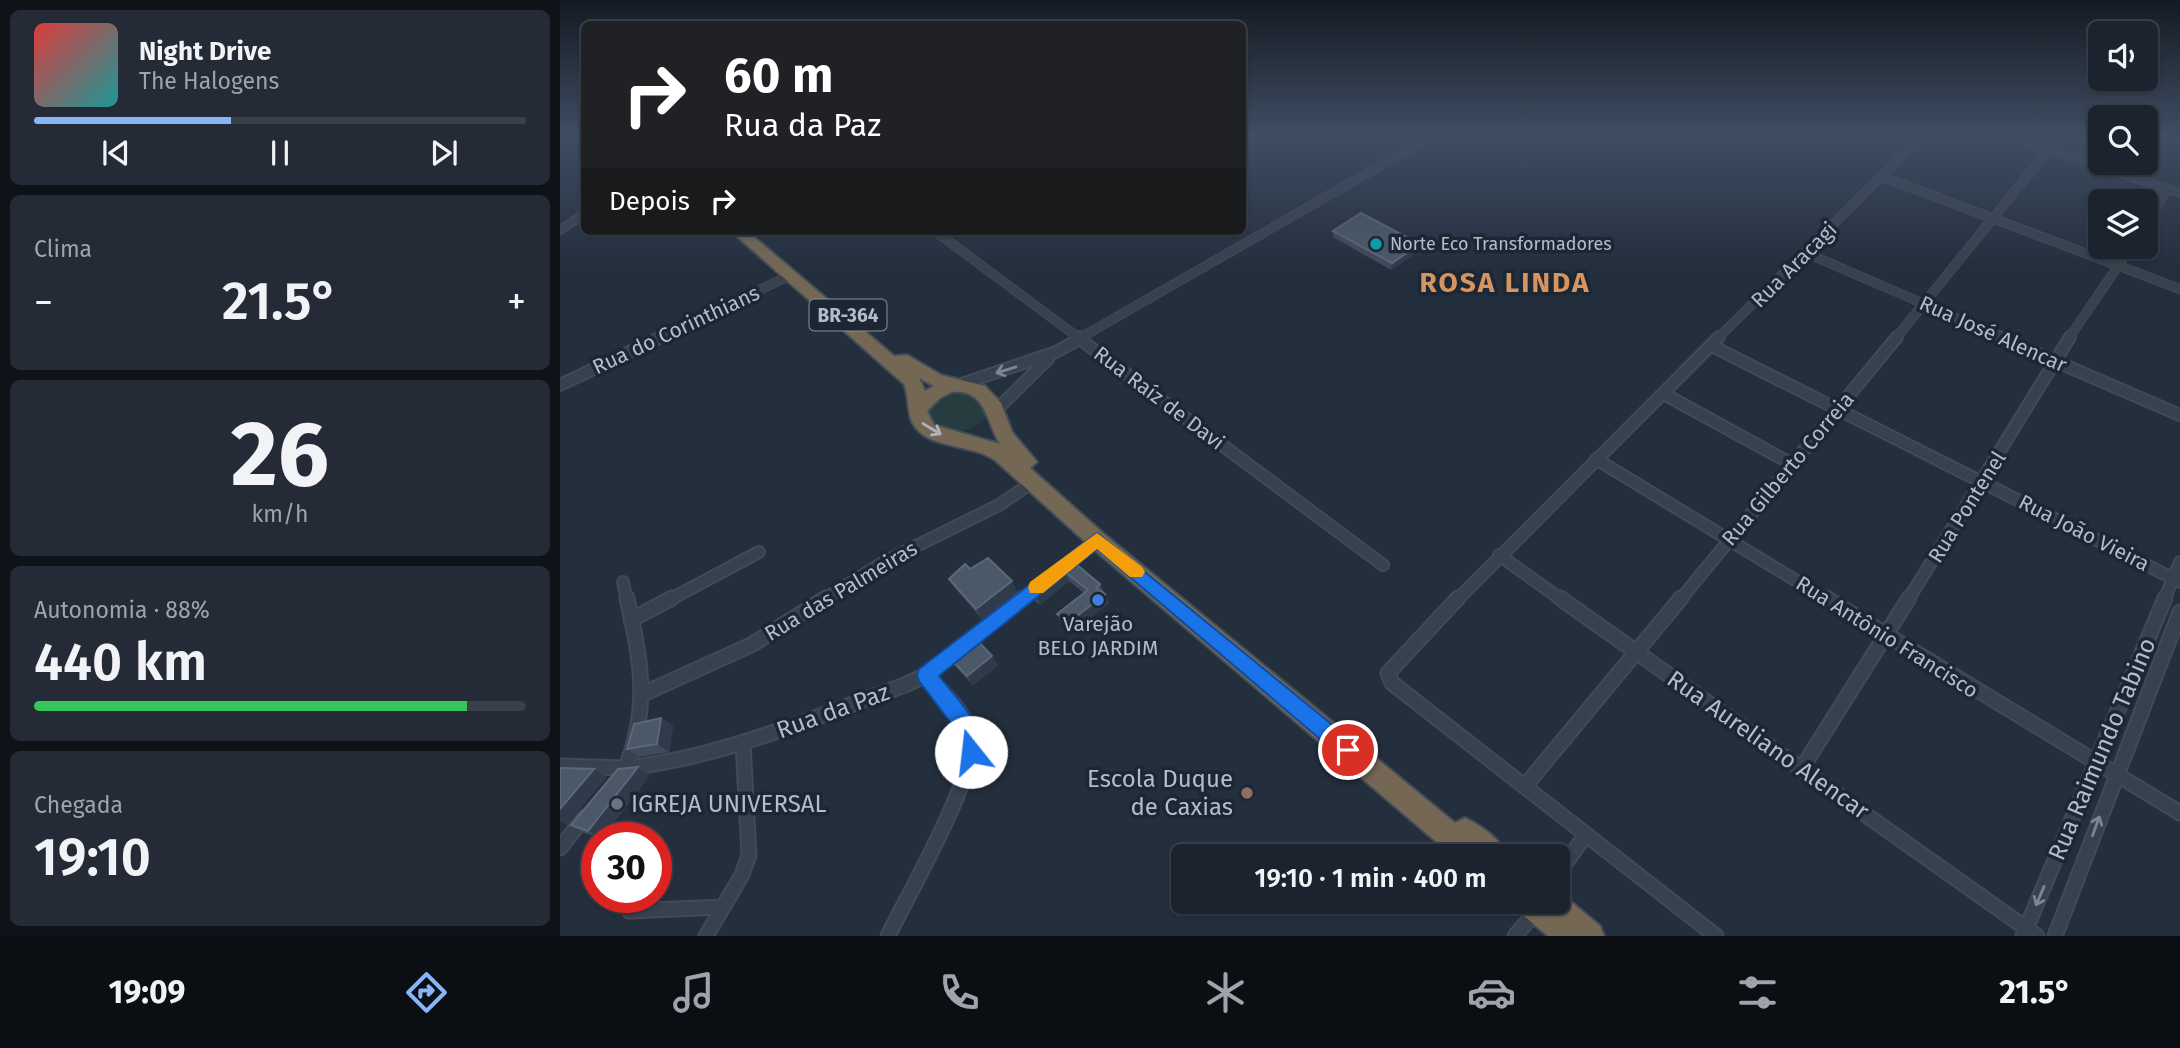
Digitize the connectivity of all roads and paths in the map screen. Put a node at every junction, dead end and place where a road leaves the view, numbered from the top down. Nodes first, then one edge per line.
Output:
1 (1358, 179) edge
2 (1881, 179) edge
3 (1887, 179) edge
4 (2024, 179) edge
5 (2137, 179) edge
6 (2167, 189) junction
7 (2180, 193) edge
8 (2158, 204) edge
9 (581, 216) edge
10 (1991, 219) junction
11 (560, 230) edge
12 (743, 235) edge
13 (753, 235) edge
14 (940, 235) edge
15 (1806, 253) junction
16 (2123, 259) edge
17 (2119, 266) junction
18 (791, 275) junction
19 (2180, 289) edge
20 (1923, 303) junction
21 (1080, 338) junction
22 (1712, 346) junction
23 (1056, 352) junction
24 (2054, 361) junction
25 (560, 385) edge
26 (956, 386) junction
27 (1664, 394) junction
28 (920, 407) junction
29 (1839, 409) junction
30 (994, 412) junction
31 (2180, 415) edge
32 (958, 437) junction
33 (1596, 459) junction
34 (1792, 464) junction
35 (1033, 482) junction
36 (1983, 482) junction
37 (1097, 540) junction
38 (1730, 540) junction
39 (759, 552) dead end
40 (1499, 555) junction
41 (2180, 562) edge
42 (1383, 565) dead end
43 (2177, 580) edge
44 (623, 582) dead end
45 (2180, 612) edge
46 (631, 620) junction
47 (1886, 636) junction
48 (1637, 653) junction
49 (926, 675) junction
50 (2133, 676) junction
51 (2150, 685) junction
52 (645, 693) junction
53 (743, 743) junction
54 (2096, 764) junction
55 (560, 766) edge
56 (1802, 768) junction
57 (622, 773) junction
58 (2115, 775) junction
59 (1525, 786) junction
60 (593, 808) edge
61 (2180, 813) edge
62 (1585, 836) junction
63 (1460, 844) edge
64 (1480, 844) edge
65 (560, 848) edge
66 (1570, 857) edge
67 (723, 907) junction
68 (672, 909) edge
69 (1531, 914) edge
70 (1548, 914) edge
71 (1554, 914) edge
72 (2029, 934) edge
73 (706, 936) edge
74 (888, 936) edge
75 (1515, 936) edge
76 (1569, 936) edge
77 (1590, 936) edge
78 (1716, 936) edge
79 (2055, 936) edge

1 - 21 street
2 - 15 street, Rua Aracagi
3 - 10 street
4 - 10 street, Rua Gilberto Correia
5 - 6 street
6 - 7 street
6 - 8 street
9 - 11 street
10 - 17 street
10 - 20 street, Rua Gilberto Correia
12 - 18 highway, BR-364
13 - 26 highway, BR-364
14 - 21 street, Rua Raíz de Davi
15 - 20 street, Rua José Alencar
15 - 22 street, Rua Aracagi
16 - 17 street, Rua Pontenel
17 - 19 street
17 - 24 street, Rua Pontenel
18 - 25 street, Rua do Corinthians
18 - 28 highway, BR-364
20 - 24 street, Rua José Alencar
20 - 29 street, Rua Gilberto Correia
21 - 23 street
21 - 42 street, Rua Raíz de Davi
22 - 27 street, Rua Aracagi
22 - 29 street, Rua João Vieira
23 -> 26 street
23 - 30 street
24 - 31 street, Rua José Alencar
24 - 36 street, Rua Pontenel
26 - 28 highway
26 - 30 highway, BR-364
27 - 33 street
27 - 34 street
28 -> 32 highway, BR-364
29 - 34 street, Rua Gilberto Correia
29 - 36 street, Rua João Vieira
30 - 32 highway
30 - 64 highway, BR-364
32 - 35 highway, BR-364
33 - 38 street, Rua Antônio Francisco
33 - 40 street
34 - 38 street, Rua Gilberto Correia
35 - 37 highway, BR-364
35 - 52 street, Rua das Palmeiras
36 - 43 street, Rua João Vieira
36 - 47 street, Rua Pontenel
37 - 49 street, Rua da Paz
37 - 63 highway, BR-364
38 - 47 street, Rua Antônio Francisco
38 - 48 street, Rua Gilberto Correia
39 - 46 street
40 - 48 street, Rua Aureliano Alencar
40 - 59 street
41 - 43 street, Rua Raimundo Tabino
43 - 50 street, Rua Raimundo Tabino
44 - 46 street
45 - 51 street, Rua Raimundo Tabino
46 - 52 street
47 - 54 street, Rua Antônio Francisco
47 - 56 street, Rua Pontenel
48 - 56 street, Rua Aureliano Alencar
48 - 59 street, Rua Gilberto Correia
49 - 53 street, Rua da Paz
49 - 74 street
50 - 51 street
50 - 54 street, Rua Raimundo Tabino
51 - 58 street, Rua Raimundo Tabino
52 - 57 street
53 - 57 street, Rua da Paz
53 - 67 street
54 - 58 street, Rua Antônio Francisco
54 -> 72 street, Rua Raimundo Tabino
55 - 57 street, Rua da Paz
56 - 72 street, Rua Aureliano Alencar
58 - 61 street, Rua Antônio Francisco
79 -> 58 street, Rua Raimundo Tabino
59 - 62 street
60 - 65 street
62 - 66 street
62 - 78 street
67 - 68 street
67 - 73 street
69 - 75 street
70 - 76 highway
71 - 77 highway

